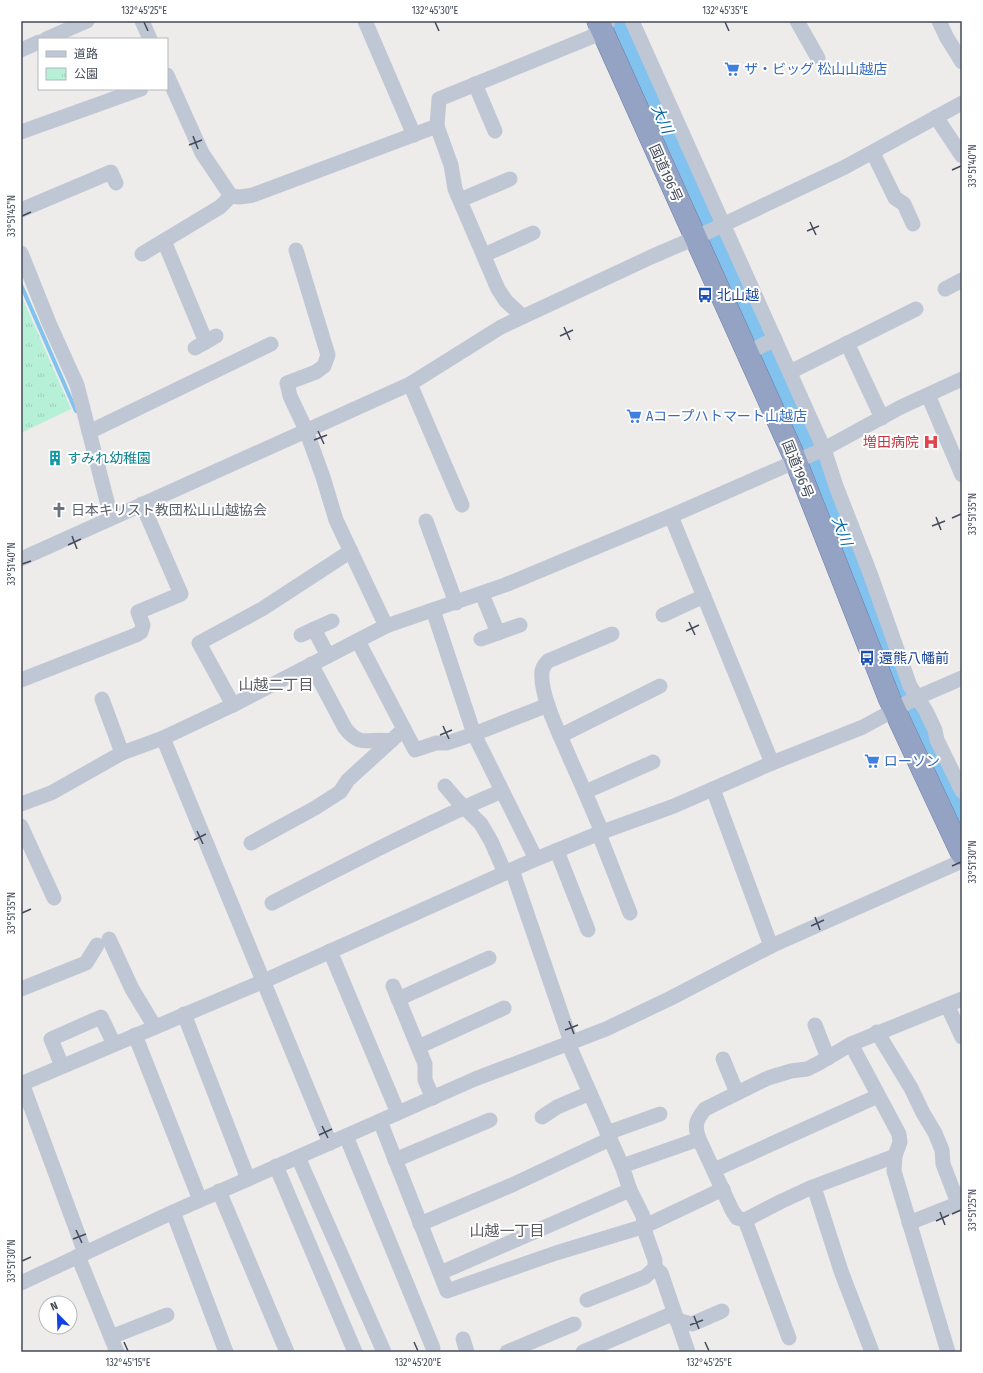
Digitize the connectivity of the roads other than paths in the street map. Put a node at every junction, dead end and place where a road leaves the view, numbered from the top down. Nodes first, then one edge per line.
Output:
1 (87, 21) edge
2 (142, 21) edge
3 (364, 21) edge
4 (632, 21) edge
5 (797, 21) edge
6 (939, 21) edge
7 (604, 22) edge
8 (48, 38) edge
9 (150, 38) edge
10 (38, 42) edge
11 (21, 50) edge
12 (818, 58) dead end
13 (962, 62) edge
14 (168, 78) edge
15 (475, 84) junction
16 (137, 90) edge
17 (962, 103) edge
18 (936, 117) junction
19 (437, 126) junction
20 (495, 131) dead end
21 (21, 132) edge
22 (414, 135) junction
23 (872, 153) junction
24 (962, 156) edge
25 (510, 179) dead end
26 (116, 183) dead end
27 (231, 196) junction
28 (460, 200) junction
29 (21, 210) edge
30 (913, 224) dead end
31 (711, 231) junction
32 (533, 233) dead end
33 (164, 241) junction
34 (296, 250) dead end
35 (21, 253) edge
36 (142, 254) dead end
37 (484, 255) junction
38 (962, 280) edge
39 (945, 289) dead end
40 (916, 309) dead end
41 (522, 316) junction
42 (773, 340) junction
43 (206, 342) dead end
44 (271, 344) dead end
45 (847, 344) junction
46 (752, 350) junction
47 (790, 372) junction
48 (962, 379) edge
49 (410, 384) junction
50 (928, 395) junction
51 (882, 418) junction
52 (306, 430) junction
53 (89, 432) junction
54 (812, 455) junction
55 (962, 475) edge
56 (142, 504) junction
57 (462, 505) dead end
58 (671, 516) junction
59 (111, 517) junction
60 (426, 521) dead end
61 (350, 551) junction
62 (21, 559) edge
63 (482, 594) junction
64 (704, 596) junction
65 (456, 603) junction
66 (433, 610) junction
67 (663, 614) dead end
68 (332, 621) dead end
69 (520, 625) dead end
70 (386, 626) junction
71 (498, 633) junction
72 (612, 634) dead end
73 (481, 639) dead end
74 (358, 641) junction
75 (328, 656) junction
76 (311, 664) junction
77 (962, 678) edge
78 (21, 680) edge
79 (660, 686) dead end
80 (102, 699) dead end
81 (906, 703) junction
82 (233, 705) junction
83 (548, 705) junction
84 (404, 729) junction
85 (474, 734) junction
86 (560, 736) junction
87 (163, 738) junction
88 (390, 741) junction
89 (122, 753) junction
90 (653, 762) dead end
91 (772, 763) junction
92 (445, 786) dead end
93 (713, 789) junction
94 (962, 791) edge
95 (502, 792) junction
96 (585, 792) junction
97 (21, 804) edge
98 (464, 807) junction
99 (21, 826) edge
100 (601, 833) junction
101 (251, 843) dead end
102 (557, 851) junction
103 (962, 854) edge
104 (536, 859) junction
105 (962, 861) edge
106 (508, 872) junction
107 (54, 898) dead end
108 (272, 903) dead end
109 (630, 913) dead end
110 (588, 930) dead end
111 (771, 946) junction
112 (330, 951) junction
113 (489, 958) dead end
114 (264, 981) junction
115 (21, 989) edge
116 (962, 999) edge
117 (947, 1005) junction
118 (504, 1008) dead end
119 (184, 1014) junction
120 (814, 1025) dead end
121 (154, 1027) junction
122 (878, 1032) junction
123 (135, 1035) junction
124 (962, 1037) edge
125 (569, 1043) junction
126 (114, 1044) junction
127 (851, 1044) junction
128 (418, 1047) junction
129 (723, 1058) dead end
130 (828, 1058) junction
131 (62, 1066) junction
132 (22, 1084) edge
133 (590, 1093) junction
134 (737, 1093) junction
135 (878, 1096) junction
136 (433, 1098) junction
137 (398, 1113) junction
138 (660, 1114) dead end
139 (542, 1117) dead end
140 (490, 1120) dead end
141 (380, 1121) junction
142 (346, 1136) junction
143 (609, 1136) junction
144 (699, 1139) junction
145 (330, 1143) junction
146 (298, 1156) junction
147 (895, 1156) junction
148 (395, 1160) junction
149 (276, 1166) junction
150 (622, 1166) junction
151 (714, 1170) junction
152 (248, 1178) junction
153 (814, 1187) junction
154 (723, 1189) junction
155 (630, 1190) junction
156 (220, 1191) junction
157 (200, 1200) junction
158 (960, 1202) edge
159 (173, 1212) junction
160 (745, 1220) junction
161 (420, 1224) junction
162 (909, 1224) junction
163 (645, 1226) junction
164 (82, 1254) junction
165 (655, 1268) junction
166 (440, 1273) junction
167 (22, 1277) edge
168 (587, 1300) dead end
169 (722, 1311) dead end
170 (167, 1315) dead end
171 (675, 1316) junction
172 (574, 1324) dead end
173 (111, 1337) junction
174 (790, 1338) dead end
175 (433, 1348) dead end
176 (117, 1352) edge
177 (226, 1352) edge
178 (287, 1352) edge
179 (355, 1352) edge
180 (384, 1352) edge
181 (507, 1352) edge
182 (583, 1352) edge
183 (688, 1352) edge
184 (872, 1352) edge
185 (948, 1352) edge

1 - 8 street
2 - 9 street
3 - 22 street
4 - 31 street
5 - 12 street
6 - 13 street
7 - 15 street
7 - 31 highway, 国道196号
10 - 11 street
14 - 27 street
15 - 19 street
15 - 20 street
16 - 21 street
17 - 18 street
18 - 23 street
18 - 24 street
19 - 22 street
19 - 28 street
22 - 27 street
23 - 30 street
23 - 31 street
25 - 28 street
26 - 29 street
27 - 33 street
28 - 37 street
31 - 41 street
31 - 42 street
31 - 46 highway, 国道196号
32 - 37 street
33 - 36 street
33 - 43 street
34 - 52 street
35 - 53 street
37 - 41 street
38 - 39 street
40 - 45 street
41 - 49 street
42 - 46 street
42 - 47 street
44 - 53 street
45 - 47 street
45 - 51 street
46 - 54 highway, 国道196号
47 - 54 street
48 - 50 street
49 - 52 street
49 - 57 street
50 - 51 street
50 - 55 street
51 - 54 street
52 - 56 street
52 - 61 street
53 - 59 street
54 - 58 street
54 - 81 highway, 国道196号
54 - 81 street
56 - 59 street
56 - 78 street
58 - 63 street
58 - 64 street
59 - 62 street
60 - 65 street
61 - 70 street
61 - 82 street
63 - 65 street
63 - 71 street
64 - 67 street
64 - 91 street
65 - 66 street
66 - 70 street
66 - 85 street
68 - 75 street
69 - 71 street
70 - 74 street
71 - 73 street
72 - 83 street
74 - 75 street
74 - 84 street
75 - 76 street
76 - 82 street
76 - 88 street
77 - 81 street
79 - 86 street
80 - 89 street
81 - 91 street
81 - 94 street
81 - 103 highway, 国道196号
82 - 87 street
83 - 85 street
83 - 86 street
84 - 85 street
84 - 88 street
85 - 95 street
86 - 96 street
87 - 89 street
87 - 114 street
88 - 101 street
89 - 97 street
90 - 96 street
91 - 93 street
92 - 98 street
93 - 100 street
93 - 111 street
95 - 98 street
95 - 104 street
96 - 100 street
98 - 106 street
98 - 108 street
99 - 107 street
100 - 102 street
100 - 109 street
102 - 104 street
102 - 110 street
104 - 106 street
105 - 111 street
106 - 112 street
106 - 125 street
111 - 125 street
112 - 114 street
112 - 137 street
113 - 128 street
114 - 119 street
114 - 145 street
115 - 121 street
116 - 117 street
117 - 122 street
117 - 124 street
118 - 128 street
119 - 121 street
119 - 152 street
120 - 130 street
121 - 123 street
122 - 127 street
122 - 158 street
123 - 126 street
123 - 157 street
125 - 133 street
125 - 136 street
126 - 131 street
126 - 131 street
127 - 130 street
127 - 135 street
128 - 136 street
129 - 134 street
130 - 134 street
131 - 132 street
132 - 164 street
133 - 139 street
133 - 143 street
134 - 144 street
135 - 147 street
135 - 151 street
136 - 137 street
137 - 141 street
138 - 143 street
140 - 148 street
141 - 142 street
141 - 148 street
142 - 145 street
142 - 175 street
143 - 150 street
143 - 161 street
144 - 150 street
144 - 151 street
145 - 146 street
146 - 149 street
146 - 180 street
147 - 153 street
147 - 162 street
148 - 161 street
149 - 152 street
149 - 179 street
150 - 155 street
151 - 154 street
152 - 156 street
153 - 160 street
153 - 184 street
154 - 160 street
154 - 163 street
155 - 163 street
155 - 166 street
156 - 157 street
156 - 178 street
157 - 159 street
158 - 162 street
159 - 164 street
159 - 177 street
160 - 174 street
161 - 166 street
162 - 185 street
163 - 165 street
163 - 166 street
164 - 167 street
164 - 173 street
165 - 168 street
165 - 171 street
169 - 171 street
170 - 173 street
171 - 182 street
171 - 183 street
172 - 181 street
173 - 176 street

